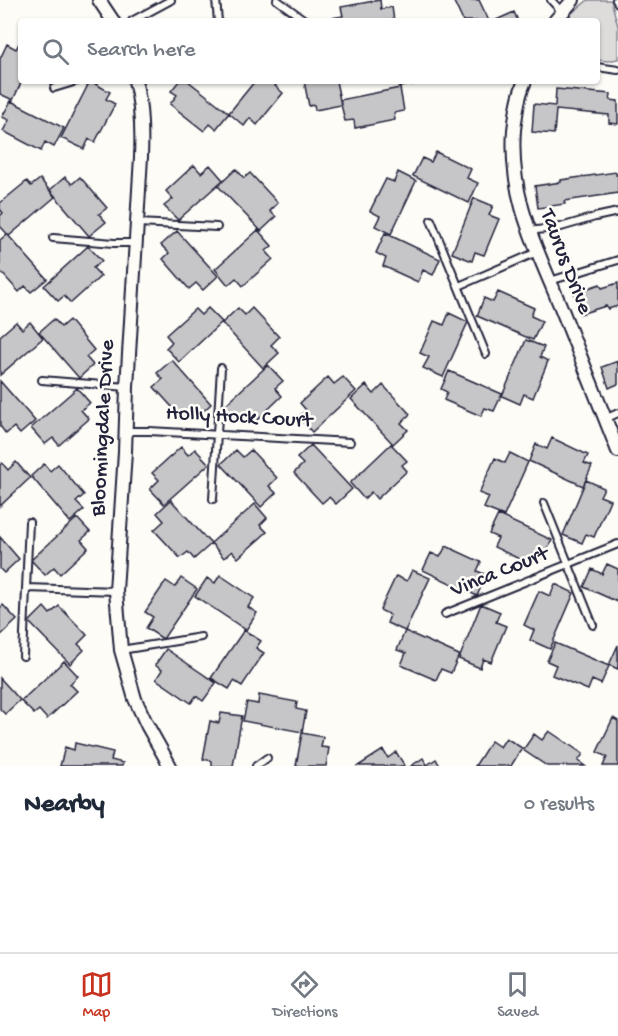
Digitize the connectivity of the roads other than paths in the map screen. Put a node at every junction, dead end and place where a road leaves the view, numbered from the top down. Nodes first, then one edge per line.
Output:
1 (99, 0) edge
2 (171, 0) edge
3 (216, 0) edge
4 (277, 0) edge
5 (551, 0) edge
6 (573, 0) edge
7 (558, 17) edge
8 (111, 18) edge
9 (138, 18) edge
10 (218, 18) edge
11 (302, 18) edge
12 (600, 67) edge
13 (618, 70) edge
14 (67, 84) edge
15 (136, 84) edge
16 (524, 84) edge
17 (54, 88) dead end
18 (618, 212) edge
19 (431, 219) dead end
20 (138, 223) junction
21 (217, 227) dead end
22 (529, 231) junction
23 (53, 238) dead end
24 (136, 243) junction
25 (537, 252) junction
26 (618, 260) edge
27 (550, 281) junction
28 (459, 286) junction
29 (486, 354) dead end
30 (220, 368) dead end
31 (42, 380) dead end
32 (127, 387) junction
33 (618, 413) edge
34 (605, 419) junction
35 (126, 431) junction
36 (217, 435) junction
37 (350, 442) dead end
38 (618, 451) edge
39 (213, 499) dead end
40 (544, 503) dead end
41 (29, 522) dead end
42 (618, 544) edge
43 (569, 564) junction
44 (27, 588) junction
45 (116, 591) junction
46 (445, 614) dead end
47 (593, 625) dead end
48 (201, 637) dead end
49 (121, 650) junction
50 (23, 656) dead end
51 (267, 758) dead end
52 (170, 766) edge
53 (256, 766) edge

1 - 8 street
2 - 9 lane
3 - 10 lane
4 - 11 lane
5 - 7 lane
6 - 7 street
12 - 13 lane
14 - 17 lane
15 - 20 street, Bloomingdale Drive
16 - 22 street, Taurus Drive
18 - 22 lane
19 - 28 lane
20 - 21 lane
20 - 24 street, Bloomingdale Drive
22 - 25 street, Taurus Drive
23 - 24 lane
24 - 32 street, Bloomingdale Drive
25 - 27 street, Taurus Drive
25 - 28 lane
26 - 27 lane
27 - 34 street, Taurus Drive
28 - 29 lane
30 - 36 lane
31 - 32 lane
32 - 35 street, Bloomingdale Drive
33 - 34 lane
34 - 38 street, Taurus Drive
35 - 36 lane, Holly Hock Court
35 - 45 street, Bloomingdale Drive
36 - 37 lane, Holly Hock Court
36 - 39 lane
40 - 43 lane
41 - 44 lane
42 - 43 lane, Vinca Court
43 - 46 lane, Vinca Court
43 - 47 lane
44 - 45 lane
44 - 50 lane
45 - 49 street, Bloomingdale Drive
48 - 49 lane
49 - 52 street, Bloomingdale Drive
51 - 53 lane

